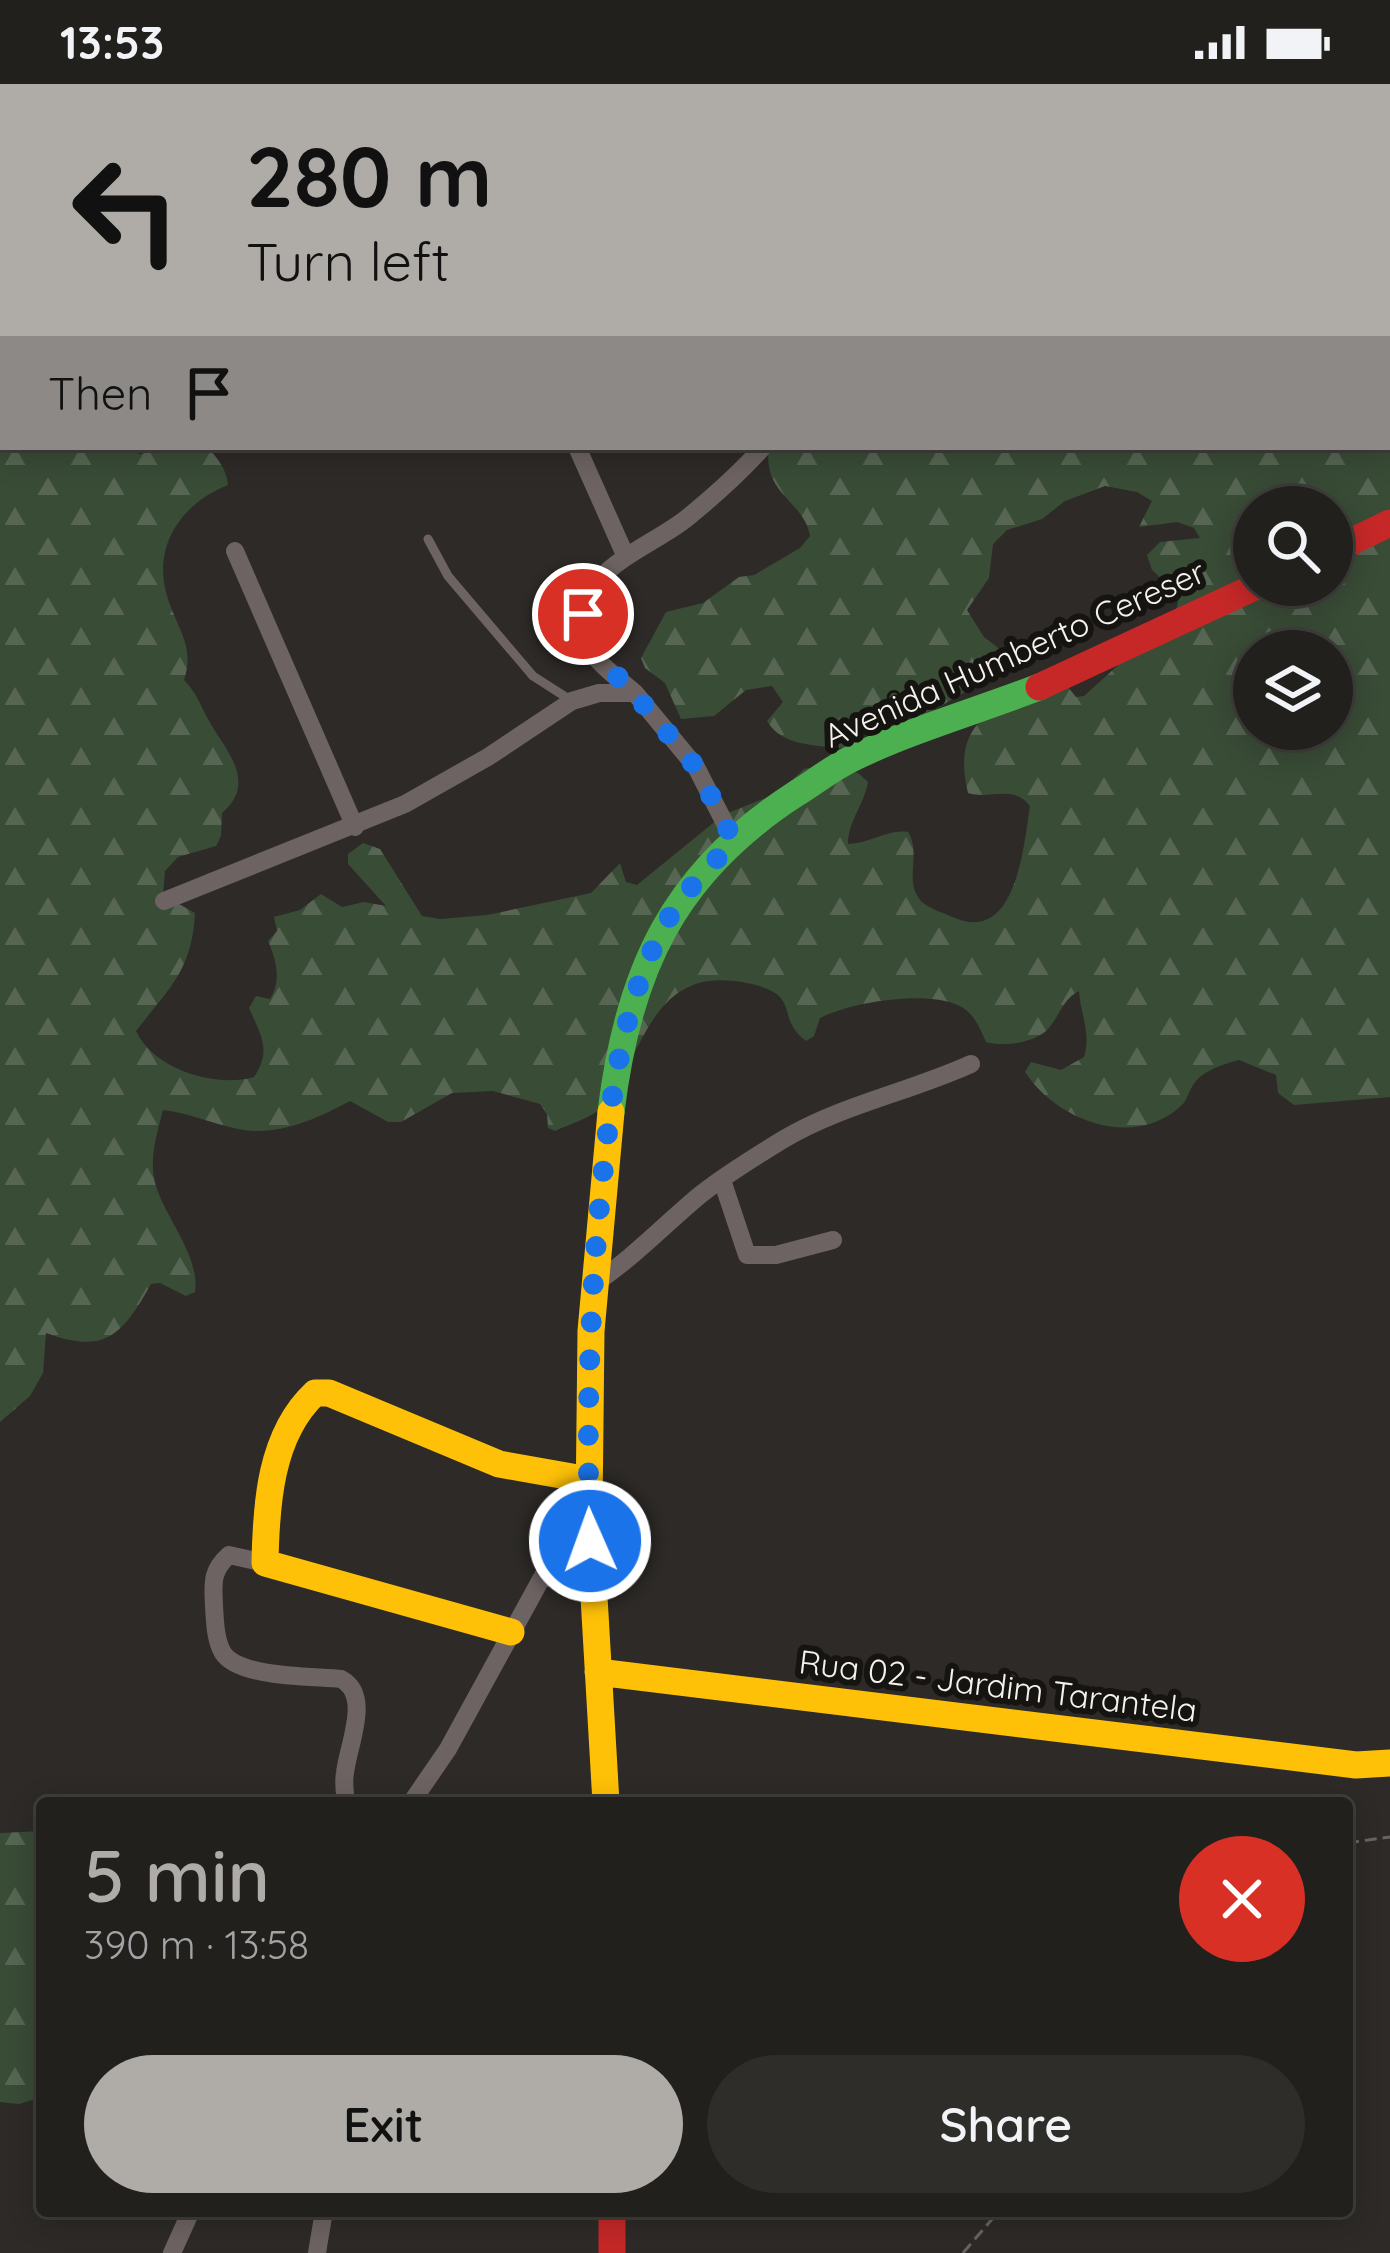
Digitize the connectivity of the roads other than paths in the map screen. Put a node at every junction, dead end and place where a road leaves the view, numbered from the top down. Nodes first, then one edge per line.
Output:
1 (578, 450) edge
2 (760, 450) edge
3 (1390, 523) edge
4 (428, 539) dead end
5 (1353, 541) edge
6 (235, 551) dead end
7 (626, 556) junction
8 (1233, 597) edge
9 (634, 693) junction
10 (572, 701) junction
11 (355, 827) junction
12 (734, 841) junction
13 (164, 901) dead end
14 (970, 1064) dead end
15 (722, 1180) junction
16 (833, 1240) dead end
17 (594, 1283) junction
18 (589, 1480) junction
19 (589, 1511) junction
20 (266, 1563) junction
21 (592, 1570) junction
22 (543, 1579) junction
23 (511, 1632) junction
24 (598, 1672) junction
25 (1390, 1763) edge
26 (346, 1797) edge
27 (415, 1797) edge
28 (606, 1797) edge
29 (188, 2217) edge
30 (323, 2217) edge
31 (612, 2217) edge
32 (619, 2252) edge
33 (172, 2253) edge
34 (316, 2253) edge

1 - 7 street
2 - 7 street
3 - 5 main road
4 - 10 lane
6 - 11 street
7 - 9 street
8 - 12 main road, Avenida Humberto Cereser
9 - 10 street
9 - 12 street
10 - 11 street
11 - 13 street
12 - 17 main road, Avenida Humberto Cereser
14 - 15 street
15 - 16 street
15 - 17 street
17 - 18 main road, Avenida Humberto Cereser
18 - 19 main road, Avenida Humberto Cereser
18 - 20 main road
19 - 21 main road, Avenida Humberto Cereser
19 - 22 street
20 - 23 main road
20 - 26 street
21 - 22 street
21 - 24 main road, Avenida Humberto Cereser
22 - 23 street
23 - 27 street
24 - 25 main road, Rua 02 - Jardim Tarantela
24 - 28 main road, Avenida Humberto Cereser
29 - 33 street
30 - 34 street
31 - 32 main road

